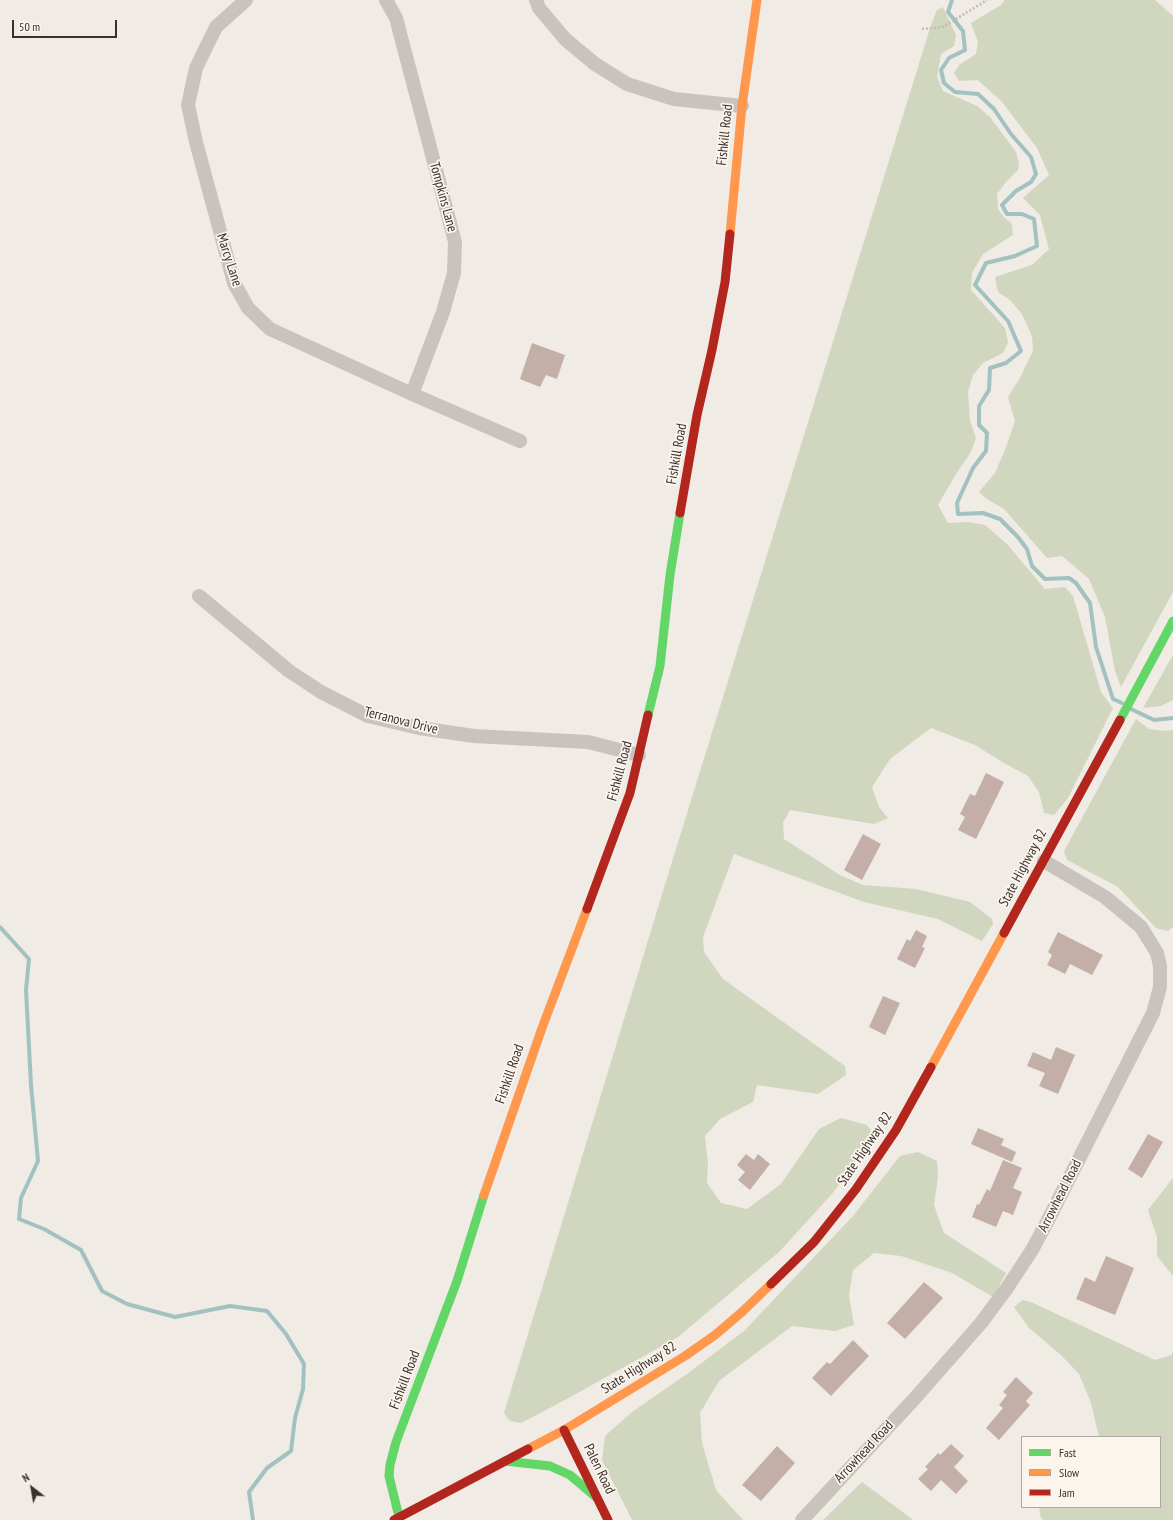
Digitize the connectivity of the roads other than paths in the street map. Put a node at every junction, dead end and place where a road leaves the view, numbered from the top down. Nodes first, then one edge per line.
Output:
1 (246, 0) edge
2 (386, 0) edge
3 (536, 0) edge
4 (757, 0) edge
5 (742, 106) junction
6 (412, 394) junction
7 (520, 441) dead end
8 (199, 596) dead end
9 (1173, 621) edge
10 (639, 755) junction
11 (1044, 861) junction
12 (564, 1430) junction
13 (505, 1462) junction
14 (597, 1498) junction
15 (396, 1518) edge
16 (608, 1520) edge
17 (802, 1520) edge

1 - 6 street, Marcy Lane
2 - 6 street, Tompkins Lane
3 - 5 street
4 - 5 street, Fishkill Road
5 - 10 street, Fishkill Road
6 - 7 street, Marcy Lane
8 - 10 street, Terranova Drive
9 - 11 street, State Highway 82
10 - 15 street, Fishkill Road
11 - 12 street, State Highway 82
11 - 17 street, Arrowhead Road
12 - 13 street, State Highway 82
12 - 14 street, Palen Road
13 - 14 street
13 - 15 street, State Highway 82
14 - 16 street, Palen Road

